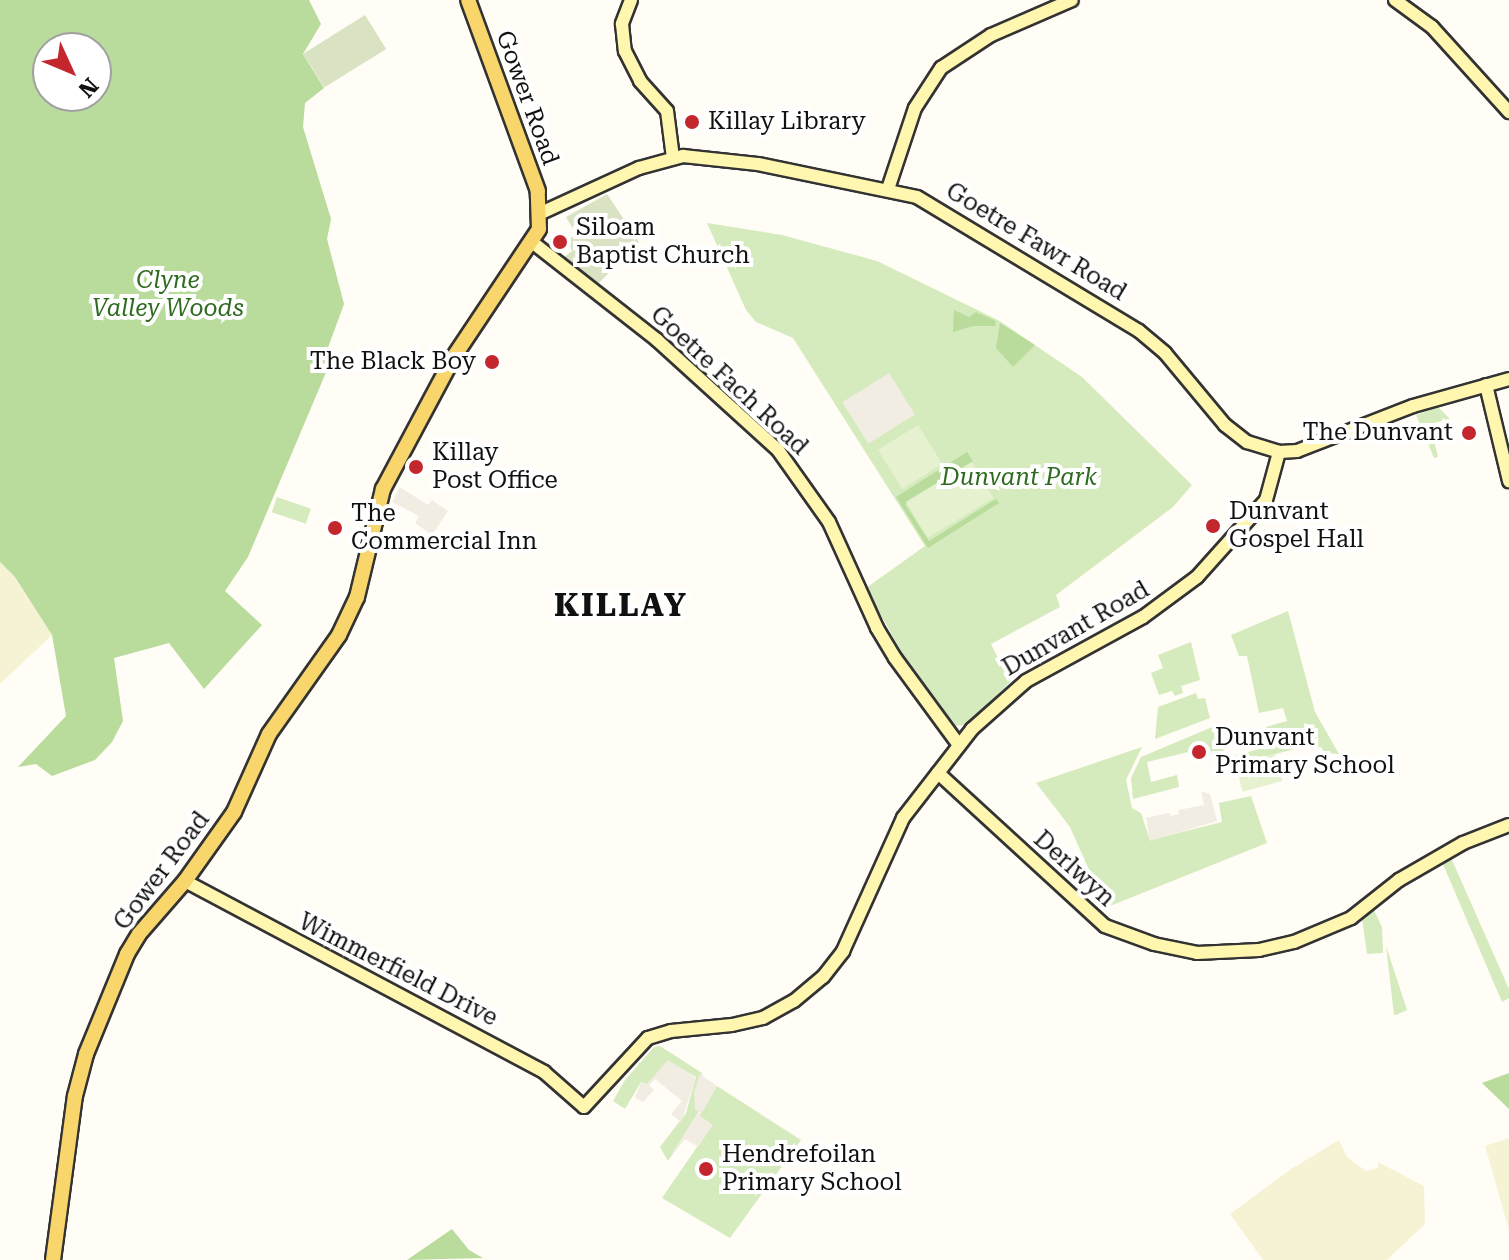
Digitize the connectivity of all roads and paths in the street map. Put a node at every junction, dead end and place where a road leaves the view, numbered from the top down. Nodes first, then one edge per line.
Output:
1 (468, 0) edge
2 (631, 0) edge
3 (1072, 0) edge
4 (1395, 0) edge
5 (1509, 112) edge
6 (673, 158) junction
7 (888, 189) junction
8 (541, 213) junction
9 (532, 242) junction
10 (490, 300) junction
11 (1509, 379) edge
12 (1486, 385) junction
13 (1279, 452) junction
14 (1509, 481) edge
15 (959, 745) junction
16 (938, 773) junction
17 (1509, 825) edge
18 (185, 881) junction
19 (584, 1107) joint
20 (53, 1260) edge

1 - 8 main road, Gower Road
2 - 6 street
3 - 7 street
4 - 5 street
6 - 7 street, Goetre Fawr Road
6 - 8 street, Goetre Fawr Road
7 - 13 street, Goetre Fawr Road
8 - 9 main road, Gower Road
8 - 10 main road, Gower Road
9 - 10 main road, Gower Road
9 - 15 street, Goetre Fach Road
10 - 18 main road, Gower Road
11 - 12 street
12 - 13 street
12 - 14 street
13 - 15 street, Dunvant Road
15 - 16 street, Dunvant Road
16 - 17 street, Derlwyn
16 - 19 street, Dunvant Road
18 - 19 street, Wimmerfield Drive
18 - 20 main road, Gower Road

